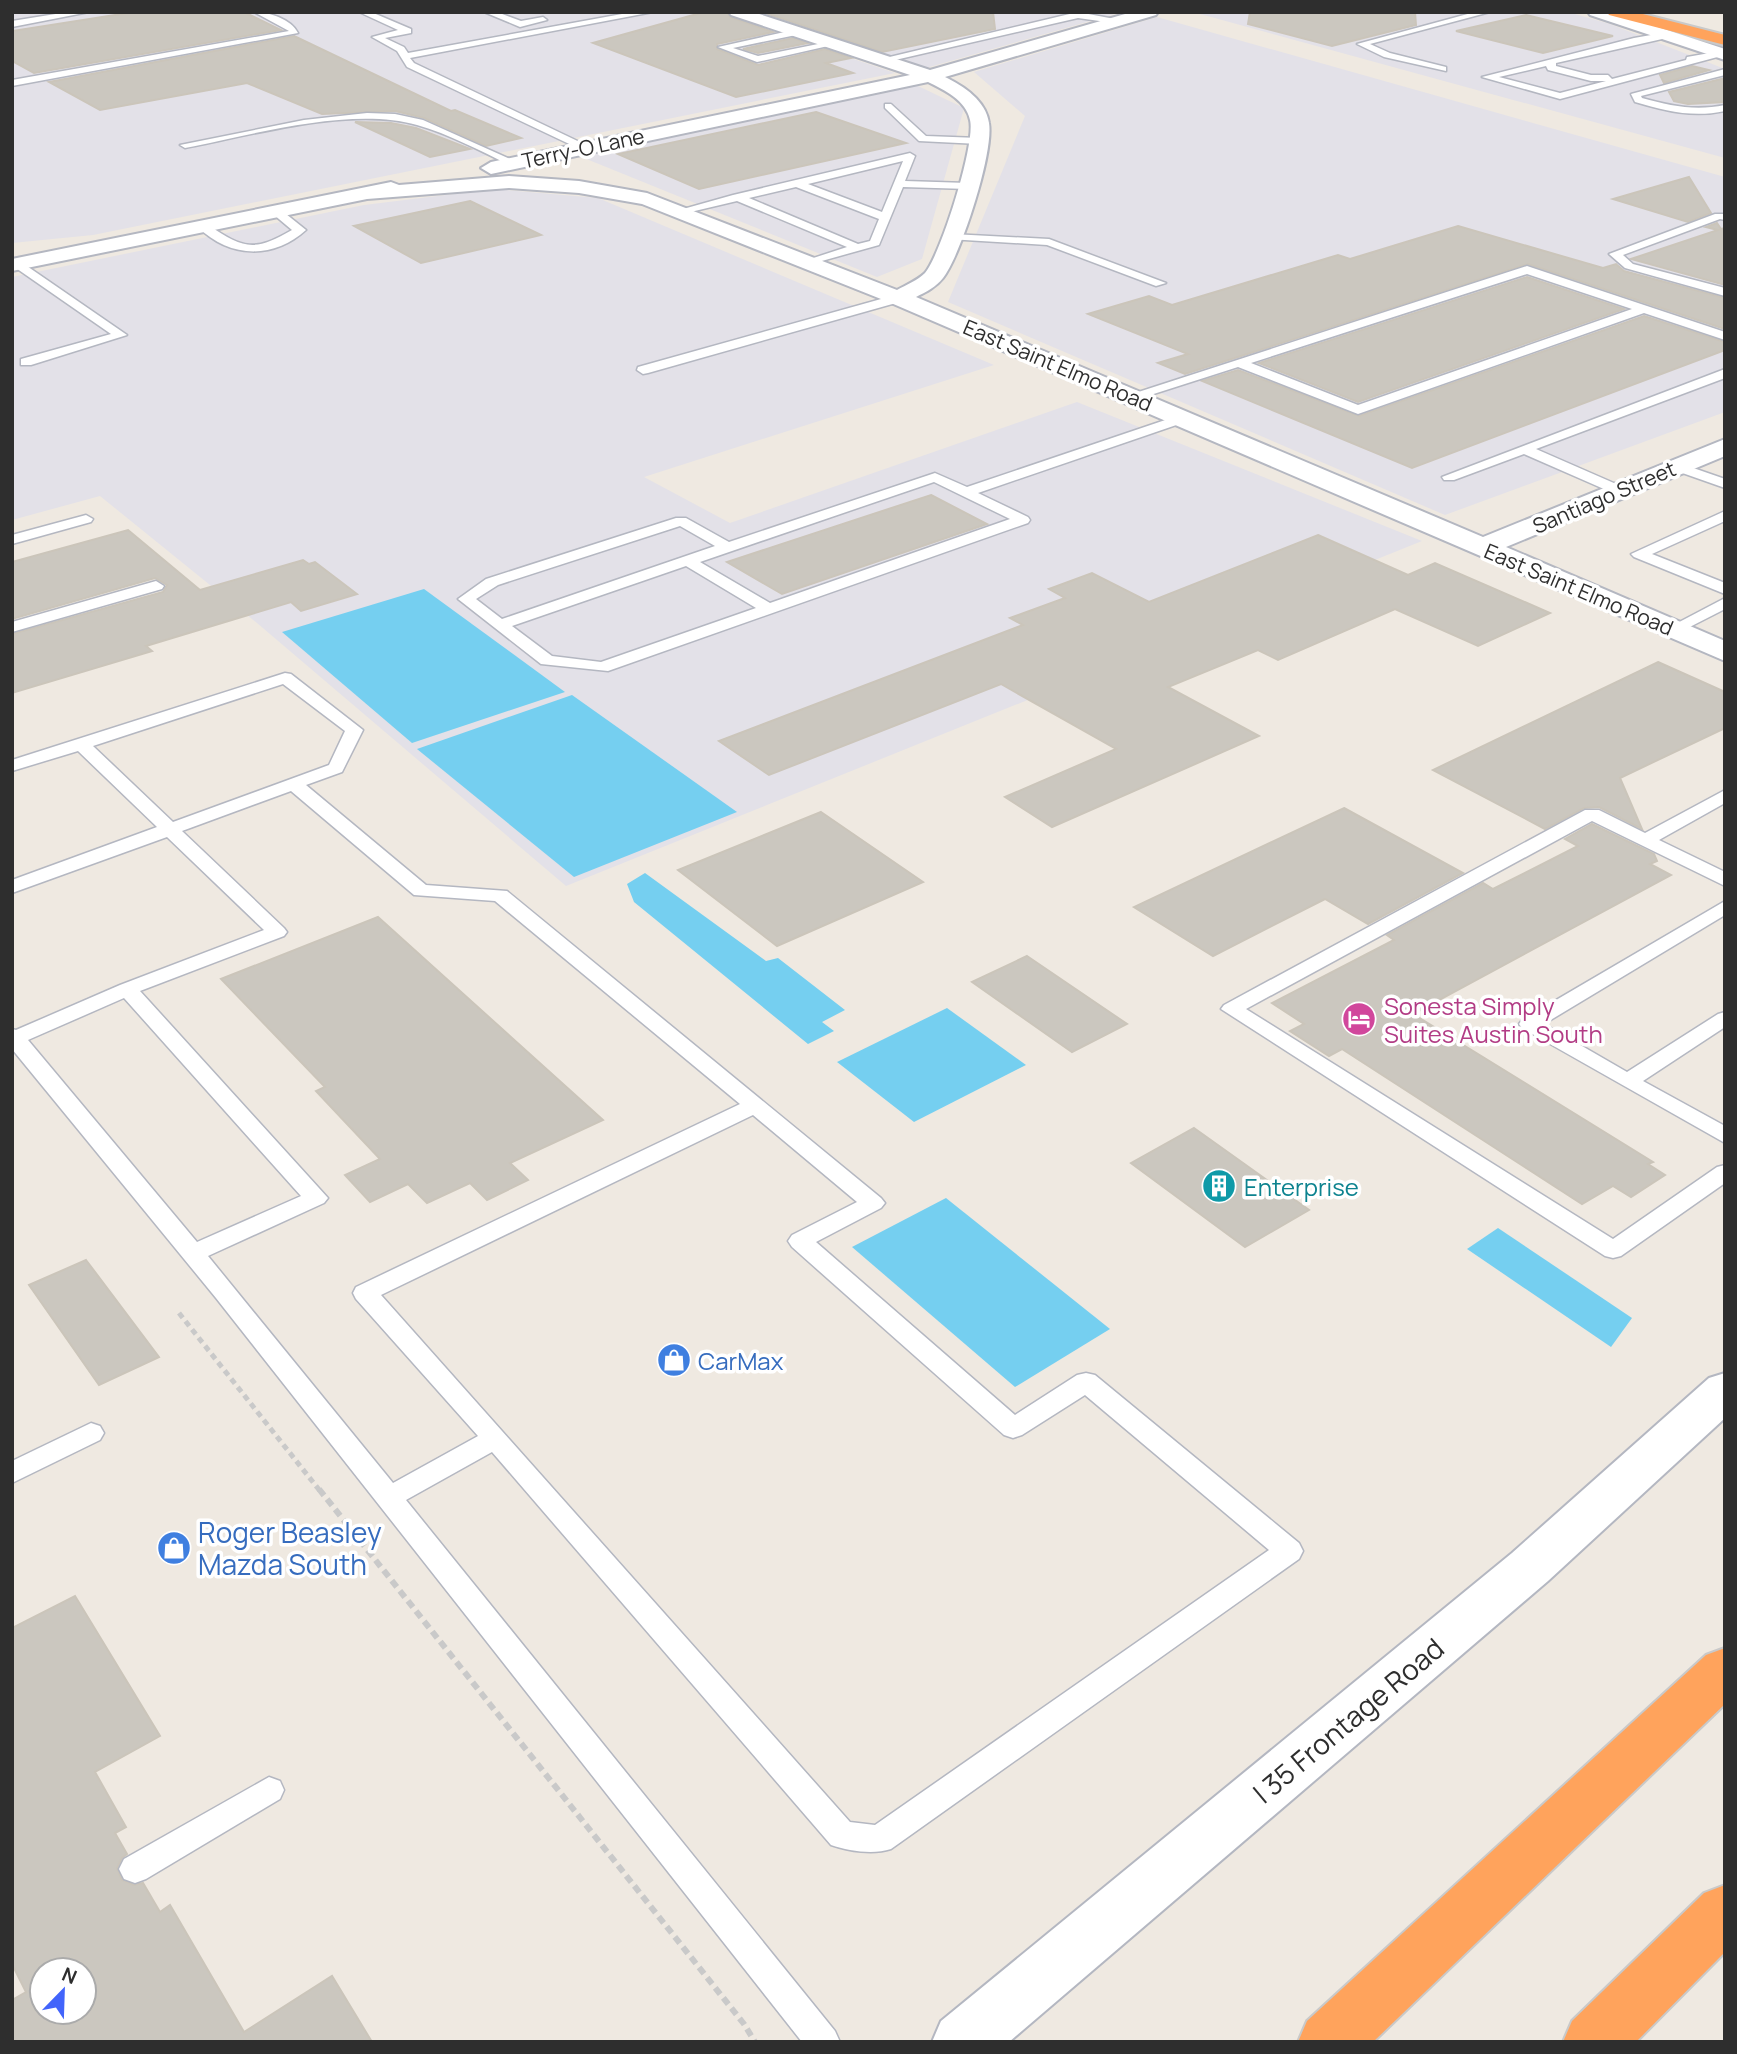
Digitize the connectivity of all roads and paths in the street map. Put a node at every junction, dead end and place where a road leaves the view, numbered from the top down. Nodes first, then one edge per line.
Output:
1 (30, 12) edge
2 (85, 12) edge
3 (258, 12) edge
4 (363, 12) edge
5 (488, 12) edge
6 (649, 12) edge
7 (737, 12) edge
8 (1150, 12) edge
9 (1486, 12) edge
10 (1596, 12) edge
11 (1615, 12) edge
12 (1647, 12) edge
13 (12, 15) edge
14 (558, 17) dead end
15 (1121, 21) junction
16 (12, 24) edge
17 (798, 32) junction
18 (1634, 41) junction
19 (1662, 42) junction
20 (833, 44) junction
21 (1724, 47) edge
22 (1679, 55) dead end
23 (405, 56) junction
24 (1566, 58) junction
25 (1690, 59) junction
26 (881, 60) junction
27 (1551, 62) junction
28 (1590, 64) dead end
29 (1602, 67) dead end
30 (1443, 69) dead end
31 (1516, 70) junction
32 (1725, 72) edge
33 (1627, 74) junction
34 (930, 76) junction
35 (12, 83) edge
36 (1587, 89) junction
37 (888, 106) dead end
38 (1725, 108) edge
39 (979, 141) junction
40 (185, 145) dead end
41 (584, 148) junction
42 (512, 173) junction
43 (796, 183) junction
44 (899, 184) junction
45 (968, 186) junction
46 (737, 197) junction
47 (682, 211) junction
48 (277, 212) junction
49 (885, 217) junction
50 (1725, 217) edge
51 (204, 227) junction
52 (952, 237) junction
53 (858, 248) junction
54 (14, 260) edge
55 (807, 262) junction
56 (1160, 283) dead end
57 (1725, 292) edge
58 (900, 298) junction
59 (1644, 309) junction
60 (1725, 336) edge
61 (26, 362) dead end
62 (1238, 362) junction
63 (643, 370) dead end
64 (1725, 373) edge
65 (1133, 396) junction
66 (1183, 418) junction
67 (1725, 447) edge
68 (1525, 449) junction
69 (1676, 466) junction
70 (1449, 477) dead end
71 (1725, 484) edge
72 (1618, 490) junction
73 (966, 492) junction
74 (1725, 515) edge
75 (86, 519) dead end
76 (12, 540) edge
77 (728, 547) junction
78 (1483, 547) junction
79 (688, 561) junction
80 (156, 586) dead end
81 (1725, 588) edge
82 (1725, 603) edge
83 (769, 609) junction
84 (500, 625) junction
85 (12, 627) edge
86 (1672, 630) junction
87 (1725, 652) edge
88 (81, 744) junction
89 (12, 766) edge
90 (293, 783) junction
91 (1725, 795) edge
92 (171, 829) junction
93 (1645, 840) junction
94 (1725, 880) edge
95 (12, 887) edge
96 (1725, 906) edge
97 (127, 989) junction
98 (1725, 1018) edge
99 (14, 1037) edge
100 (1627, 1081) junction
101 (755, 1105) junction
102 (1725, 1136) edge
103 (1725, 1172) edge
104 (193, 1253) junction
105 (179, 1313) dead end
106 (1725, 1390) edge
107 (91, 1433) dead end
108 (495, 1438) junction
109 (12, 1473) edge
110 (388, 1497) junction
111 (1725, 1670) edge
112 (269, 1790) dead end
113 (135, 1869) dead end
114 (1725, 1912) edge
115 (755, 2042) edge
116 (822, 2042) edge
117 (963, 2042) edge
118 (1329, 2042) edge
119 (1594, 2042) edge

1 - 13 lane
2 - 16 lane
3 - 35 lane
4 - 23 lane
5 - 14 lane
6 - 23 lane
7 - 17 street
8 - 15 street, Terry-O Lane
9 - 30 lane
10 - 19 street
11 - 21 highway
12 - 21 highway
15 - 26 lane
15 - 34 street, Terry-O Lane
17 - 20 street
17 - 20 lane
18 - 19 lane
18 - 19 lane
18 - 24 lane
19 - 21 street
20 - 26 street
21 - 25 lane
22 - 25 lane
23 - 41 lane
24 - 27 lane
24 - 28 lane
25 - 33 lane
25 - 36 lane
26 - 34 street
27 - 31 lane
27 - 33 lane
29 - 33 lane
31 - 36 lane
31 - 36 lane
32 - 38 lane
34 - 39 street
34 - 41 street, Terry-O Lane
37 - 39 lane
39 - 45 street
40 - 42 lane
41 - 42 street, Terry-O Lane
42 - 47 street, East Saint Elmo Road
42 - 48 street, East Saint Elmo Road
43 - 44 lane
43 - 46 lane
43 - 49 lane
44 - 45 lane
44 - 49 lane
45 - 52 street
46 - 47 lane
46 - 53 lane
47 - 55 street, East Saint Elmo Road
48 - 51 street
48 - 51 lane
49 - 53 lane
50 - 57 lane
51 - 54 street
52 - 56 lane
52 - 58 street
53 - 55 lane
54 - 61 lane
55 - 58 street, East Saint Elmo Road
58 - 63 lane
58 - 65 street, East Saint Elmo Road
59 - 60 lane
59 - 62 lane
59 - 62 lane
62 - 65 lane
64 - 68 lane
65 - 66 street, East Saint Elmo Road
66 - 73 lane
66 - 78 street, East Saint Elmo Road
67 - 69 street, Santiago Street
68 - 70 lane
68 - 72 lane
69 - 71 lane
69 - 72 street, Santiago Street
72 - 78 street, Santiago Street
73 - 77 lane
73 - 83 lane
74 - 81 lane
75 - 76 lane
77 - 79 lane
77 - 84 lane
78 - 86 street, East Saint Elmo Road
79 - 83 lane
79 - 84 lane
80 - 85 lane
82 - 86 lane
83 - 84 lane
86 - 87 street, East Saint Elmo Road
88 - 89 lane
88 - 90 lane
88 - 92 lane
90 - 92 lane
90 - 101 lane
91 - 93 lane
92 - 95 lane
92 - 97 lane
93 - 94 lane
93 - 103 lane
96 - 100 lane
97 - 99 lane
97 - 104 lane
98 - 100 lane
99 - 104 lane
100 - 102 lane
101 - 108 lane
101 - 108 lane
104 - 110 lane
105 - 115 path
106 - 117 street, I 35 Frontage Road
107 - 109 lane
108 - 110 lane
110 - 116 lane
111 - 118 highway
112 - 113 lane
114 - 119 highway

